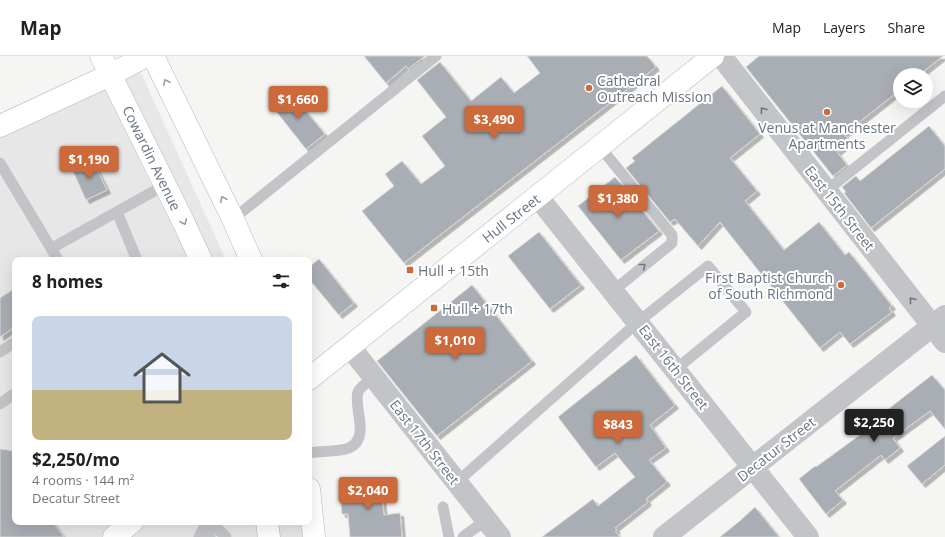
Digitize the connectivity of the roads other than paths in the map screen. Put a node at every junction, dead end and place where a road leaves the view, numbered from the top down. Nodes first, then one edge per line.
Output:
1 (146, 56) edge
2 (153, 56) edge
3 (436, 56) edge
4 (713, 56) edge
5 (721, 56) edge
6 (106, 65) edge
7 (945, 96) edge
8 (0, 126) edge
9 (600, 147) junction
10 (0, 163) edge
11 (165, 185) junction
12 (826, 191) junction
13 (538, 197) junction
14 (117, 212) junction
15 (233, 219) junction
16 (52, 248) junction
17 (56, 257) edge
18 (136, 257) edge
19 (200, 257) edge
20 (250, 257) edge
21 (613, 291) junction
22 (638, 322) junction
23 (941, 328) edge
24 (12, 344) edge
25 (350, 347) junction
26 (0, 352) edge
27 (676, 369) junction
28 (312, 377) edge
29 (374, 377) junction
30 (12, 395) edge
31 (0, 404) edge
32 (312, 453) edge
33 (753, 466) junction
34 (457, 482) junction
35 (443, 507) dead end
36 (312, 518) edge
37 (486, 520) junction
38 (128, 525) edge
39 (207, 525) edge
40 (209, 525) edge
41 (212, 525) edge
42 (267, 525) edge
43 (114, 537) edge
44 (199, 537) edge
45 (210, 537) edge
46 (226, 537) edge
47 (269, 537) edge
48 (314, 537) edge
49 (450, 537) edge
50 (463, 537) edge
51 (500, 537) edge
52 (664, 537) edge
53 (808, 537) edge

1 - 6 main road
15 -> 2 main road
3 - 15 lane
4 - 9 main road, Hull Street
12 -> 5 street, East 15th Street
6 - 8 main road
6 - 11 main road, Cowardin Avenue
7 - 12 lane
9 - 13 main road, Hull Street
21 -> 9 lane
10 - 16 lane
11 - 14 lane
11 -> 19 main road, Cowardin Avenue
23 -> 12 street, East 15th Street
13 - 21 street, East 16th Street
13 - 25 main road, Hull Street
14 - 16 lane
14 - 18 lane
15 - 20 main road
16 - 17 lane
21 - 22 street, East 16th Street
22 - 27 street, East 16th Street
22 - 27 lane
22 - 34 lane
23 - 33 street, Decatur Street
24 - 26 lane
25 - 28 main road, Hull Street
25 - 29 street, East 17th Street
27 - 33 street, East 16th Street
29 - 32 lane
29 - 34 street, East 17th Street
30 - 31 lane
33 - 52 street, Decatur Street
33 - 53 street, East 16th Street
34 - 37 street, East 17th Street
35 - 49 lane
36 - 48 main road
37 - 50 lane
37 - 51 street, East 17th Street
38 - 43 main road
39 - 44 lane
40 - 45 lane
41 - 46 lane
42 - 47 main road

